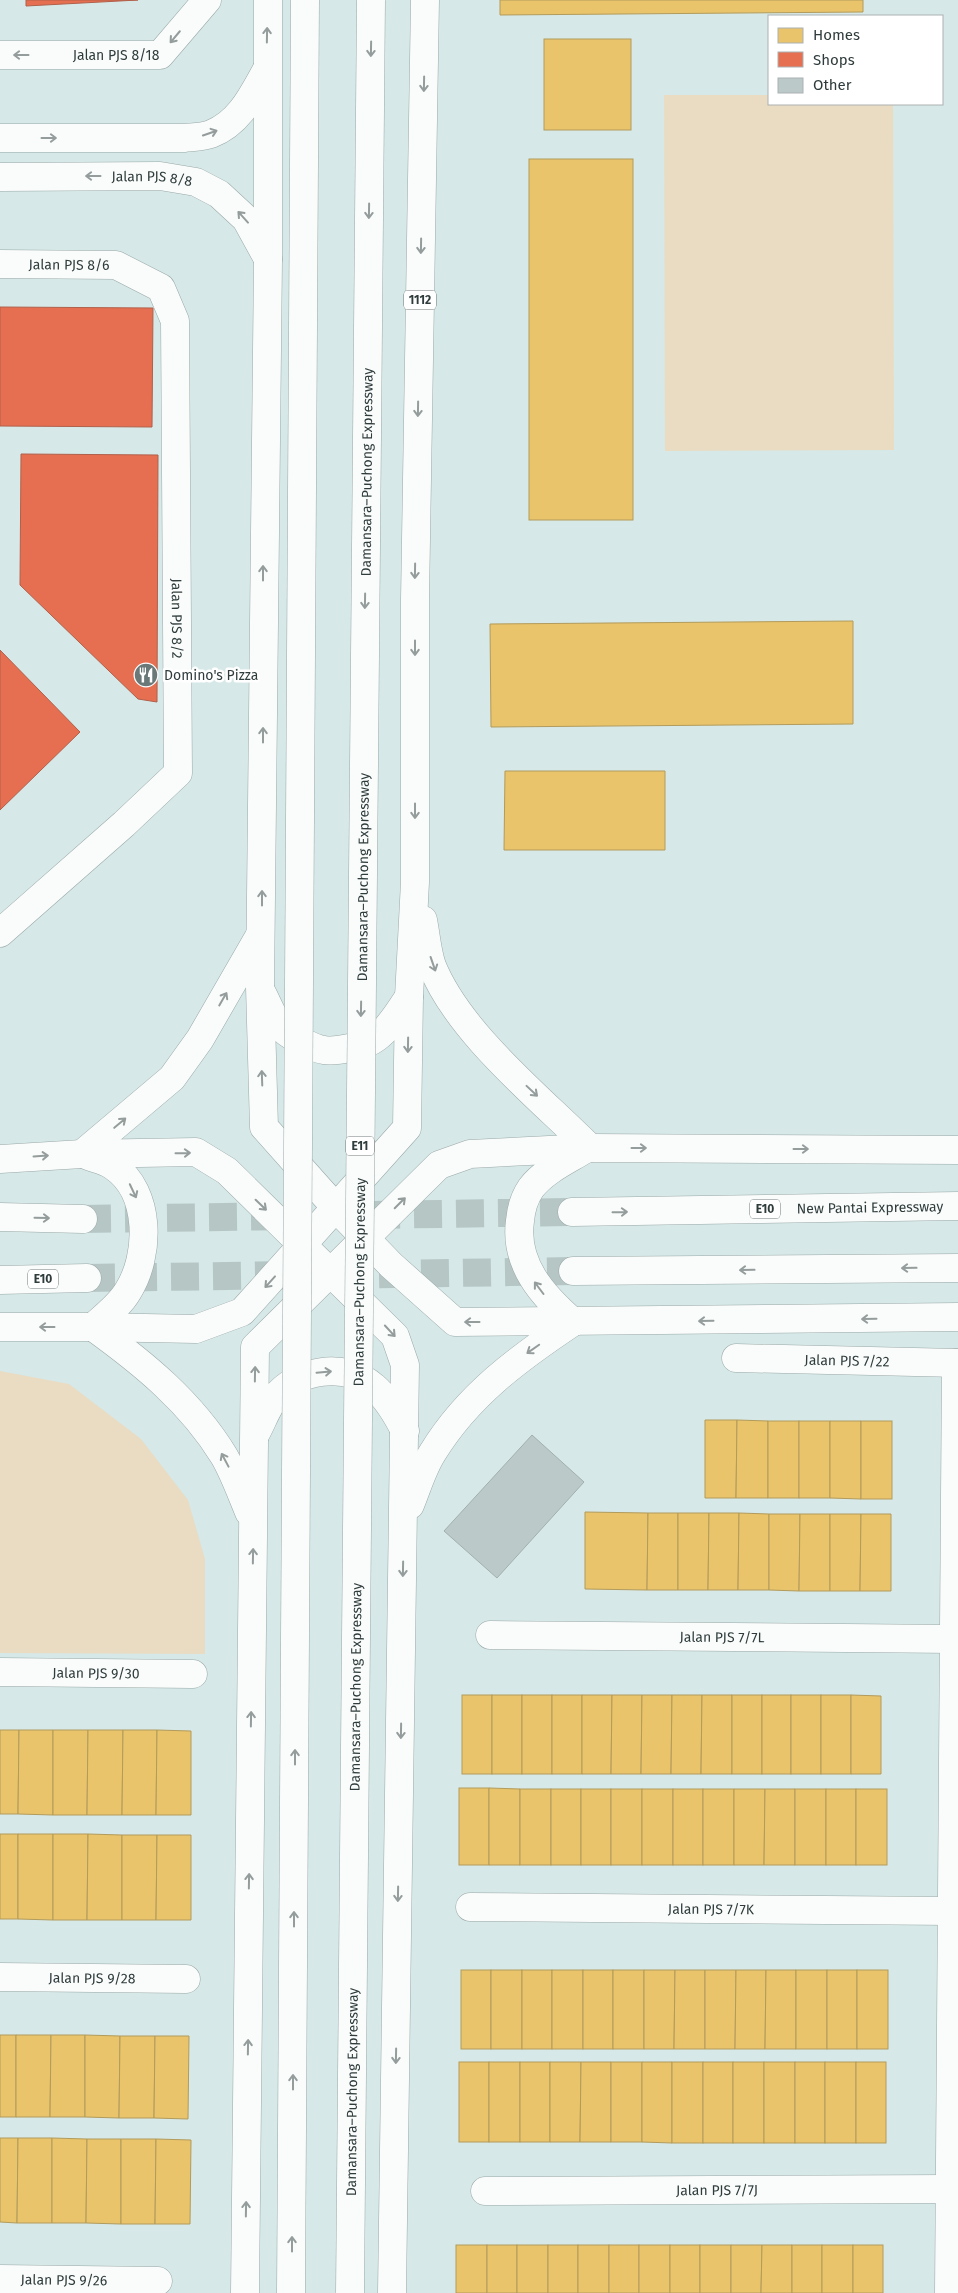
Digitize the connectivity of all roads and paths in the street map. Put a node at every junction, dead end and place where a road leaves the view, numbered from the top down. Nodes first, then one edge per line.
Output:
1 (207, 0) edge
2 (268, 0) edge
3 (305, 0) edge
4 (371, 0) edge
5 (425, 0) edge
6 (0, 55) edge
7 (267, 69) junction
8 (0, 138) edge
9 (0, 177) edge
10 (268, 259) junction
11 (0, 264) edge
12 (161, 288) joint
13 (415, 882) junction
14 (0, 932) edge
15 (262, 932) junction
16 (260, 987) junction
17 (409, 997) junction
18 (590, 1148) junction
19 (958, 1150) edge
20 (82, 1154) junction
21 (0, 1159) edge
22 (958, 1206) edge
23 (337, 1209) junction
24 (572, 1212) tunnel mouth
25 (0, 1217) edge
26 (83, 1219) tunnel mouth
27 (366, 1237) junction
28 (302, 1246) junction
29 (958, 1268) edge
30 (573, 1271) tunnel mouth
31 (330, 1272) junction
32 (87, 1278) tunnel mouth
33 (0, 1280) edge
34 (958, 1317) edge
35 (573, 1322) junction
36 (0, 1327) edge
37 (93, 1327) junction
38 (736, 1358) dead end
39 (957, 1363) edge
40 (406, 1431) junction
41 (254, 1436) junction
42 (253, 1520) junction
43 (404, 1520) junction
44 (490, 1635) dead end
45 (955, 1639) junction
46 (0, 1672) edge
47 (193, 1674) dead end
48 (956, 1686) edge
49 (956, 1766) edge
50 (470, 1907) dead end
51 (952, 1912) junction
52 (0, 1978) edge
53 (186, 1979) dead end
54 (950, 2189) junction
55 (485, 2191) dead end
56 (0, 2279) edge
57 (158, 2281) dead end
58 (245, 2293) edge
59 (291, 2293) edge
60 (350, 2293) edge
61 (392, 2293) edge
62 (949, 2293) edge

1 -> 6 main road, Jalan PJS 8/18
7 -> 2 main road
59 -> 3 main road, bridge
4 -> 60 main road, Damansara–Puchong Expressway / E11, bridge
5 -> 13 main road, 1112
8 -> 7 main road
7 - 10 main road
10 -> 9 main road, Jalan PJS 8/8
15 -> 10 main road
11 - 12 main road, Jalan PJS 8/6
12 - 14 main road, Jalan PJS 8/2
13 - 17 main road
13 -> 18 main road
15 - 16 main road
20 -> 15 main road
16 - 17 main road
23 -> 16 main road
17 -> 23 main road
18 -> 19 main road
27 -> 18 main road
35 -> 18 main road
21 -> 20 main road
20 -> 28 main road
20 -> 37 main road
24 -> 22 main road, New Pantai Expressway / E10
23 - 27 main road
23 - 28 main road
25 -> 26 main road
27 - 31 main road
35 -> 27 main road
28 - 31 main road
28 -> 37 main road
29 -> 30 main road
31 -> 40 main road
41 -> 31 main road
32 - 33 main road, E10
34 -> 35 main road
35 -> 43 main road
37 -> 36 main road
42 -> 37 main road
38 - 39 main road, Jalan PJS 7/22
39 - 45 main road
41 -> 40 main road
40 - 43 main road
41 - 42 main road
58 -> 42 main road
43 -> 61 main road
44 - 45 main road, Jalan PJS 7/7L
45 - 48 main road
46 - 47 main road, Jalan PJS 9/30
48 - 49 main road
49 - 51 main road
50 - 51 main road, Jalan PJS 7/7K
51 - 54 main road
52 - 53 main road, Jalan PJS 9/28
54 - 55 main road, Jalan PJS 7/7J
54 - 62 main road
56 - 57 main road, Jalan PJS 9/26

